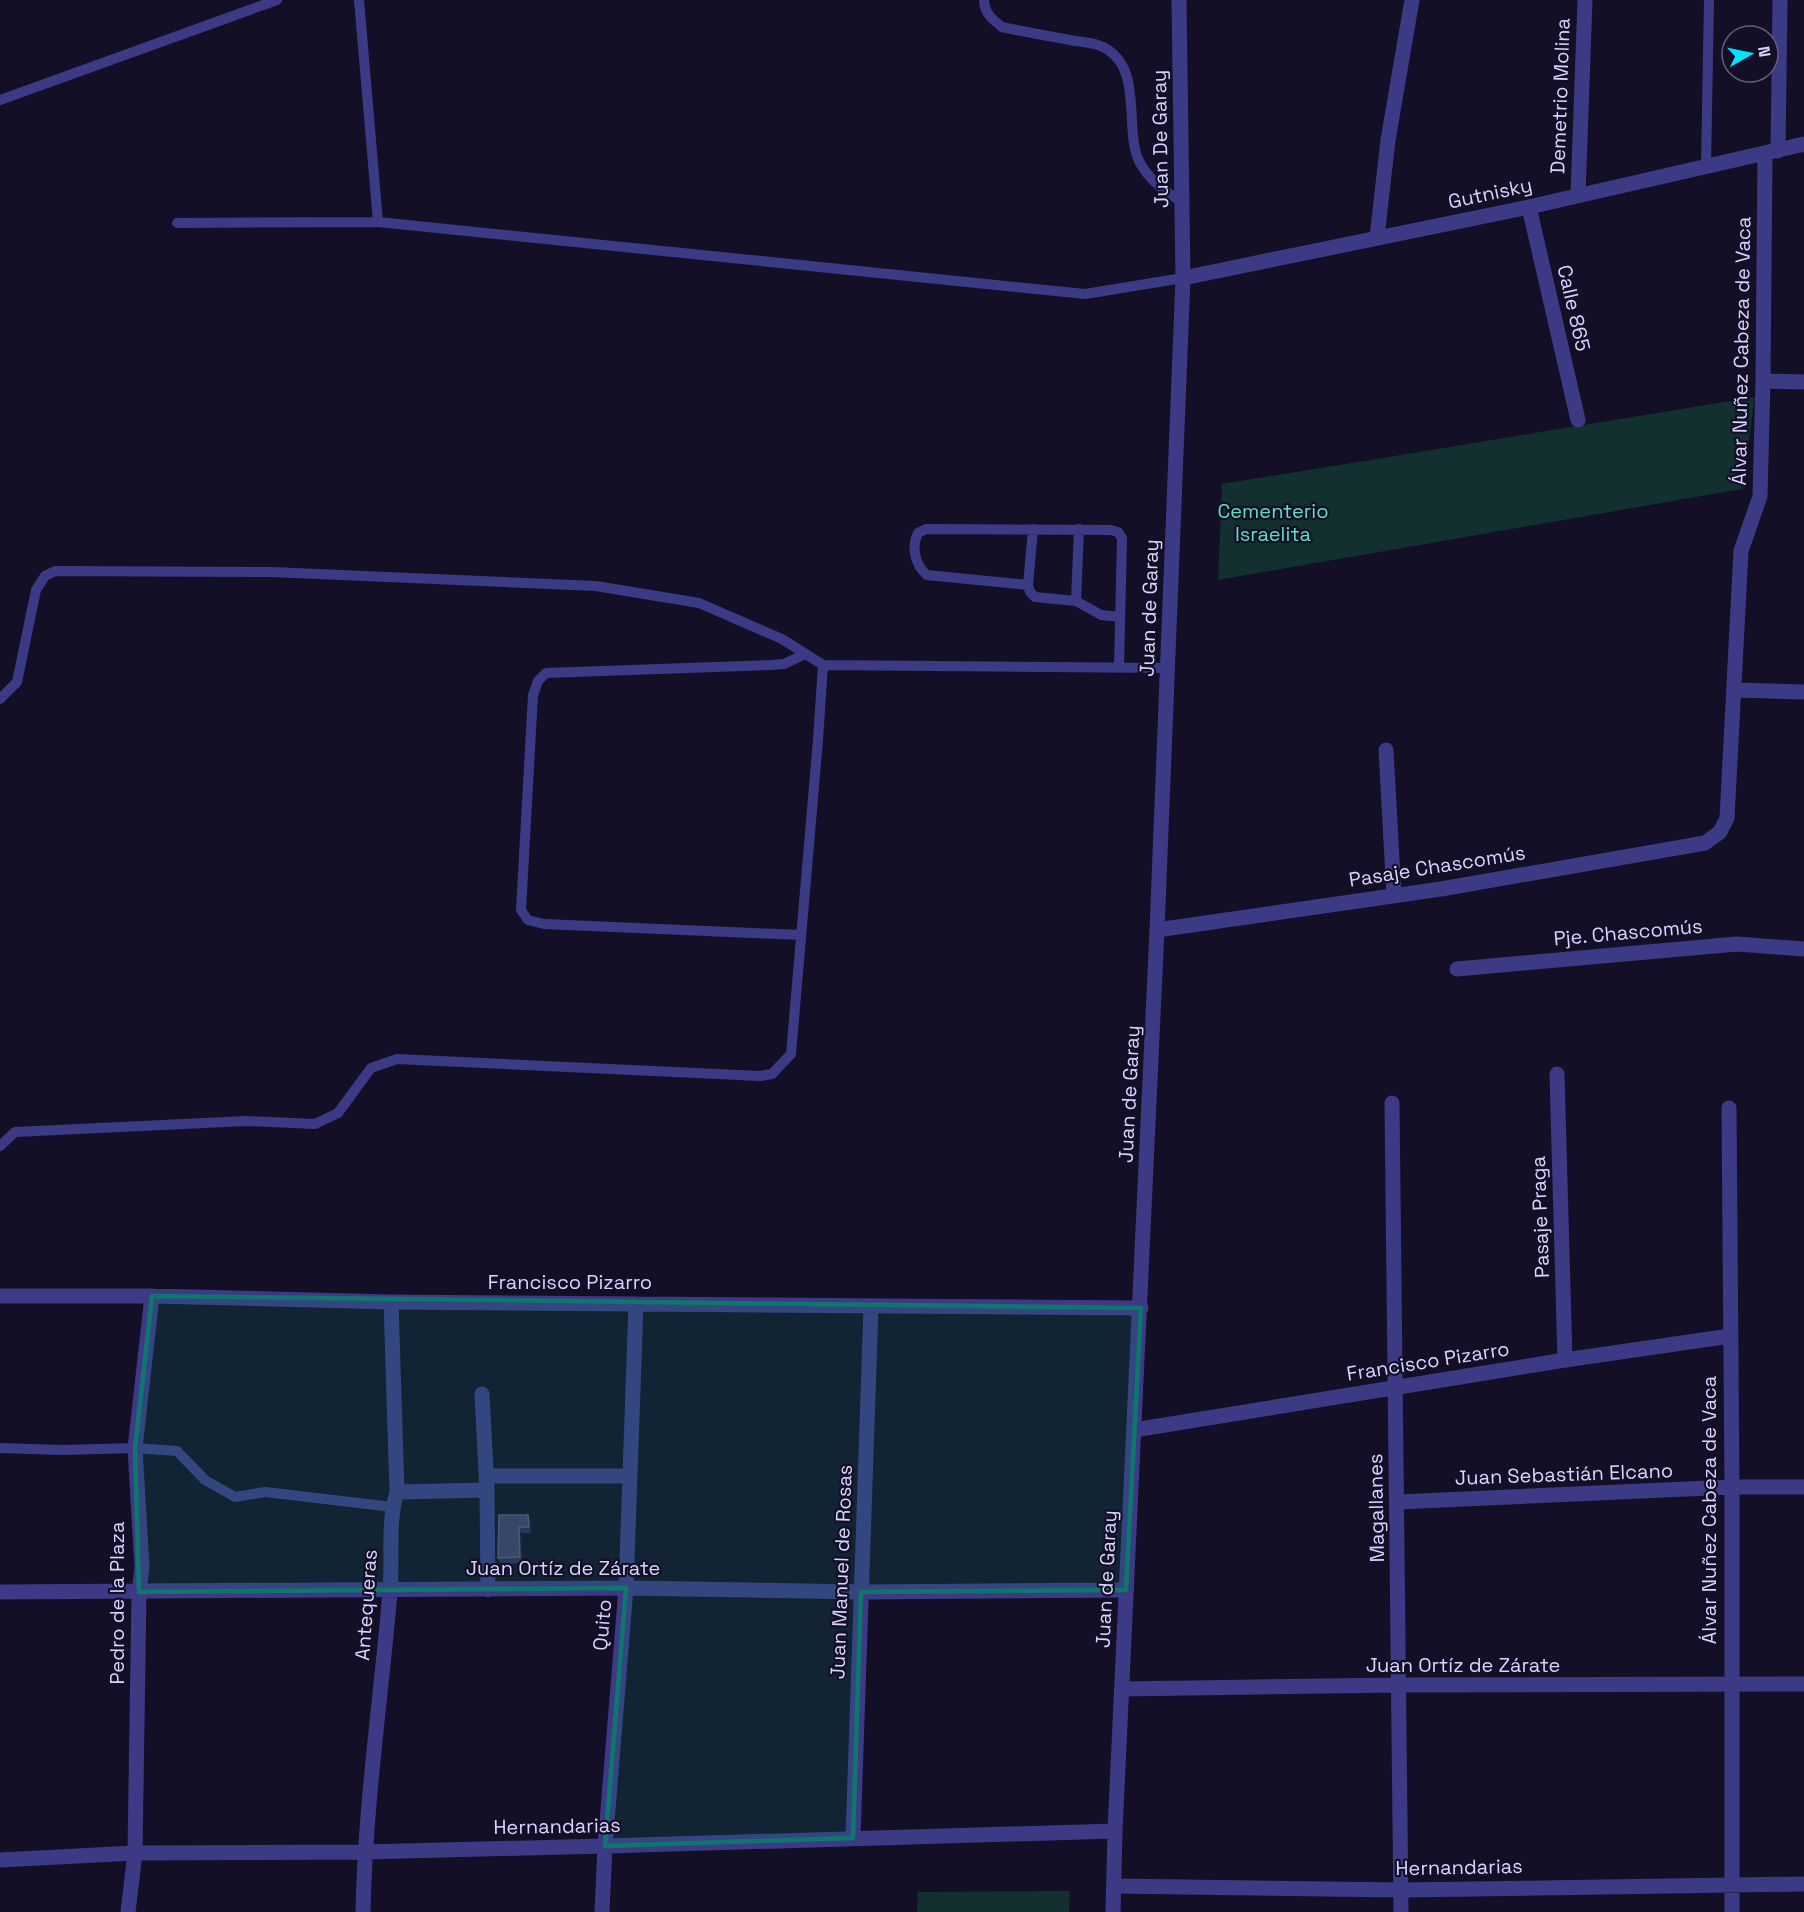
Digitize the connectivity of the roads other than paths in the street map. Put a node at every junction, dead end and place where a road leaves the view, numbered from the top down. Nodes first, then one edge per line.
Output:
1 (277, 0) edge
2 (359, 0) edge
3 (984, 0) edge
4 (1179, 0) edge
5 (1412, 0) edge
6 (1585, 0) edge
7 (1709, 0) edge
8 (1780, 0) edge
9 (0, 100) edge
10 (1804, 144) edge
11 (1771, 153) junction
12 (1706, 166) junction
13 (1578, 195) junction
14 (1182, 202) junction
15 (1530, 207) junction
16 (378, 222) junction
17 (177, 224) dead end
18 (1377, 237) junction
19 (1183, 278) junction
20 (1763, 381) junction
21 (1804, 382) edge
22 (1578, 420) dead end
23 (1033, 529) junction
24 (1079, 529) junction
25 (1028, 585) junction
26 (1076, 601) junction
27 (1120, 617) junction
28 (805, 654) junction
29 (823, 666) junction
30 (1119, 668) junction
31 (1167, 668) junction
32 (1735, 690) junction
33 (1804, 692) edge
34 (0, 699) edge
35 (1386, 750) dead end
36 (1720, 832) joint
37 (1394, 895) junction
38 (1157, 930) junction
39 (801, 935) junction
40 (1804, 949) edge
41 (1457, 969) dead end
42 (1557, 1074) dead end
43 (1392, 1103) dead end
44 (1729, 1108) dead end
45 (0, 1146) edge
46 (0, 1296) edge
47 (153, 1296) junction
48 (392, 1302) junction
49 (636, 1304) junction
50 (871, 1306) junction
51 (1141, 1308) junction
52 (1730, 1336) junction
53 (1565, 1360) junction
54 (1394, 1388) junction
55 (482, 1394) dead end
56 (1134, 1430) junction
57 (0, 1448) edge
58 (135, 1448) junction
59 (630, 1476) junction
60 (487, 1483) junction
61 (1732, 1487) junction
62 (1804, 1487) edge
63 (395, 1499) junction
64 (1398, 1502) junction
65 (626, 1588) junction
66 (391, 1589) junction
67 (488, 1590) junction
68 (1126, 1590) junction
69 (0, 1592) edge
70 (139, 1592) junction
71 (861, 1592) junction
72 (1804, 1684) edge
73 (1398, 1685) junction
74 (1731, 1685) junction
75 (1122, 1689) junction
76 (1115, 1831) junction
77 (853, 1838) junction
78 (605, 1846) junction
79 (364, 1852) junction
80 (135, 1853) junction
81 (0, 1860) edge
82 (1731, 1884) junction
83 (1804, 1884) edge
84 (1115, 1886) junction
85 (1401, 1890) junction
86 (128, 1912) edge
87 (363, 1912) edge
88 (602, 1912) edge
89 (1113, 1912) edge
90 (1401, 1912) edge
91 (1732, 1912) edge

1 - 9 lane
2 - 16 lane
3 - 14 lane
4 - 14 street, Juan De Garay
5 - 18 street
6 - 13 street, Demetrio Molina
7 - 12 lane
8 - 11 street, Álvar Nuñez Cabeza de Vaca
10 - 11 street, Gutnisky
11 - 12 street, Gutnisky
11 - 20 street, Álvar Nuñez Cabeza de Vaca
12 - 13 street, Gutnisky
13 - 15 street, Gutnisky
14 - 19 street, Juan De Garay
15 - 18 street, Gutnisky
15 - 22 street, Calle 865
16 - 17 lane
16 - 19 lane
18 - 19 street, Gutnisky
19 - 31 street, Juan de Garay
20 - 21 street
20 - 32 street, Álvar Nuñez Cabeza de Vaca
23 - 24 lane
23 - 25 lane
23 - 25 lane
24 - 26 lane
24 - 27 lane
25 - 26 lane
26 - 27 lane
27 - 30 lane
28 - 29 lane
28 - 34 lane
28 - 39 lane
29 - 30 lane
29 - 39 lane
30 - 31 lane
31 - 38 street, Juan de Garay
32 - 33 street
32 - 36 street, Álvar Nuñez Cabeza de Vaca
35 - 37 street
36 - 37 street, Pasaje Chascomús
37 - 38 street, Pasaje Chascomús
38 - 51 street, Juan de Garay
39 - 45 lane
40 - 41 street, Pje. Chascomús
42 - 53 street, Pasaje Praga
43 - 54 street, Magallanes
44 - 52 street, Álvar Nuñez Cabeza de Vaca
46 - 47 street, Francisco Pizarro
47 - 48 street, Francisco Pizarro
47 - 58 street, Pedro de la Plaza
48 - 49 street, Francisco Pizarro
48 - 63 street, Antequeras
49 - 50 street, Francisco Pizarro
49 - 59 street, Quito
50 - 51 street, Francisco Pizarro
50 - 71 street, Juan Manuel de Rosas
51 - 56 street, Juan de Garay
52 - 53 street, Francisco Pizarro
52 - 61 street, Álvar Nuñez Cabeza de Vaca
53 - 54 street, Francisco Pizarro
54 - 56 street, Francisco Pizarro
54 - 64 street, Magallanes
55 - 60 street
56 - 68 street, Juan de Garay
57 - 58 lane
58 - 63 lane
58 - 70 street, Pedro de la Plaza
59 - 60 street
59 - 65 street, Quito
60 - 63 street
60 - 67 street
61 - 62 street, Juan Sebastián Elcano
61 - 64 street, Juan Sebastián Elcano
61 - 74 street, Álvar Nuñez Cabeza de Vaca
63 - 66 street, Antequeras
64 - 73 street, Magallanes
65 - 67 street, Juan Ortíz de Zárate
65 - 71 street, Juan Ortíz de Zárate
65 - 78 street, Quito
66 - 67 street, Juan Ortíz de Zárate
66 - 70 street, Juan Ortíz de Zárate
66 - 79 street, Antequeras
68 - 71 street, Juan Ortíz de Zárate
68 - 75 street, Juan de Garay
69 - 70 street, Juan Ortíz de Zárate
70 - 80 street, Pedro de la Plaza
71 - 77 street, Juan Manuel de Rosas
72 - 74 street, Juan Ortíz de Zárate
73 - 74 street, Juan Ortíz de Zárate
73 - 75 street, Juan Ortíz de Zárate
73 - 85 street, Magallanes
74 - 82 street, Álvar Nuñez Cabeza de Vaca
75 - 76 street, Juan de Garay
76 - 77 street, Hernandarias
76 - 84 street, Juan de Garay
77 - 78 street, Hernandarias
78 - 79 street, Hernandarias
78 - 88 street, Quito
79 - 80 street, Hernandarias
79 - 87 street, Antequeras
80 - 81 street, Hernandarias
80 - 86 street, Pedro de la Plaza
82 - 83 street, Hernandarias
82 - 85 street, Hernandarias
82 - 91 street, Álvar Nuñez Cabeza de Vaca
84 - 85 street, Hernandarias
84 - 89 street, Juan de Garay
85 - 90 street, Magallanes

